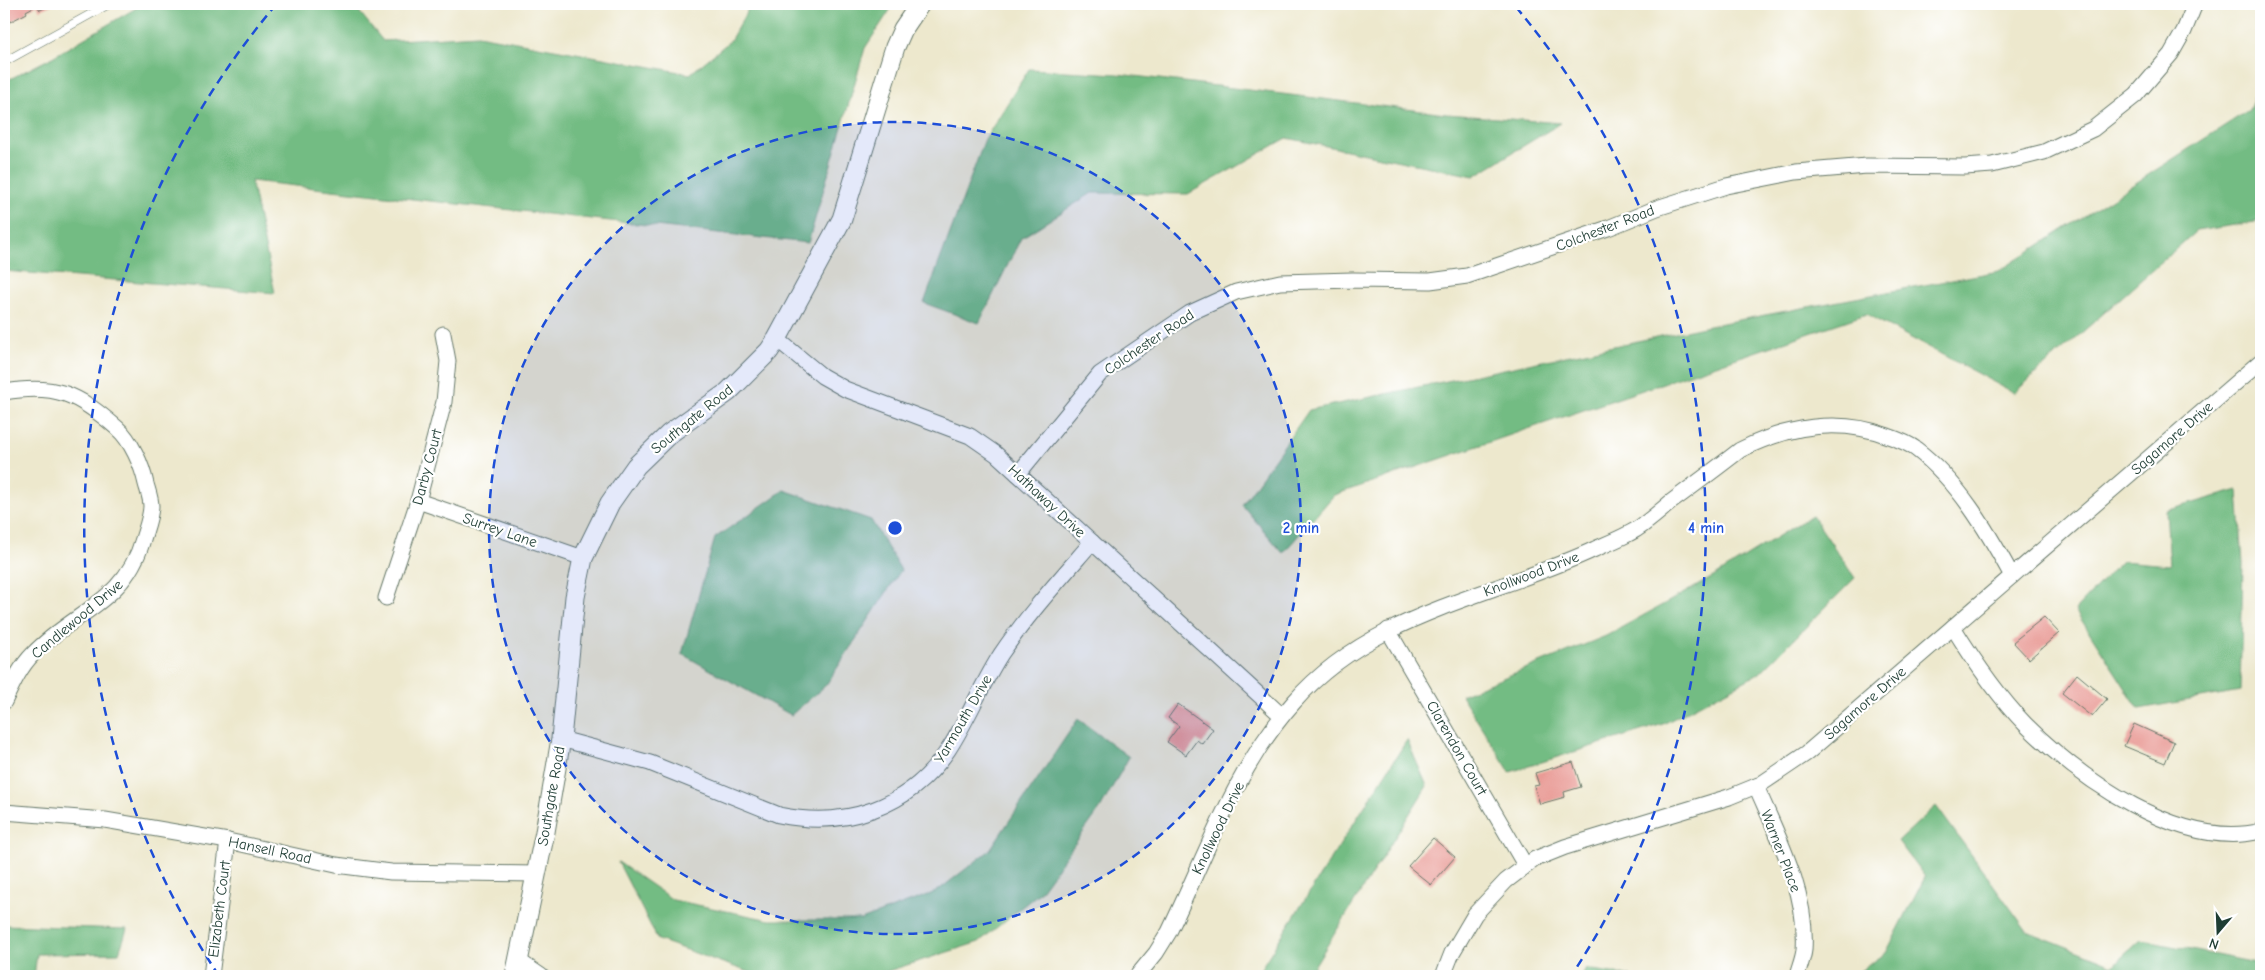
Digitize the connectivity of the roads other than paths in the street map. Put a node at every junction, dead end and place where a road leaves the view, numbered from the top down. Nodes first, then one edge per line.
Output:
1 (109, 4) edge
2 (920, 4) edge
3 (2195, 4) edge
4 (4, 62) edge
5 (443, 334) dead end
6 (777, 339) junction
7 (2261, 361) edge
8 (4, 392) edge
9 (1018, 474) junction
10 (418, 501) junction
11 (1092, 542) junction
12 (583, 558) junction
13 (2012, 576) junction
14 (386, 598) dead end
15 (1953, 627) junction
16 (1388, 630) junction
17 (4, 702) edge
18 (1282, 716) junction
19 (561, 739) junction
20 (1756, 786) junction
21 (4, 812) edge
22 (2261, 831) edge
23 (228, 841) junction
24 (1525, 866) junction
25 (537, 874) junction
26 (517, 969) edge
27 (211, 976) edge
28 (542, 976) edge
29 (1136, 976) edge
30 (1443, 976) edge
31 (1797, 976) edge

1 - 4 lane
2 - 6 street, Southgate Road
3 - 9 street, Colchester Road
5 - 10 street, Darby Court
6 - 9 street, Hathaway Drive
6 - 12 street, Southgate Road
7 - 13 street, Sagamore Drive
8 - 17 street, Candlewood Drive
9 - 11 street, Hathaway Drive
10 - 12 street, Surrey Lane
10 - 14 street, Darby Court
11 - 18 street, Hathaway Drive
11 - 19 street, Yarmouth Drive
12 - 19 street, Southgate Road
13 - 15 street, Sagamore Drive
13 - 16 street, Knollwood Drive
15 - 20 street, Sagamore Drive
15 - 22 street
16 - 18 street, Knollwood Drive
16 - 24 street, Clarendon Court
18 - 29 street, Knollwood Drive
19 - 25 street, Southgate Road
20 - 24 street, Sagamore Drive
20 - 31 street, Warner Place
21 - 23 street, Hansell Road
23 - 25 street, Hansell Road
23 - 27 street, Elizabeth Court
24 - 30 street, Sagamore Drive
25 - 26 street, Southgate Road
26 - 28 street

